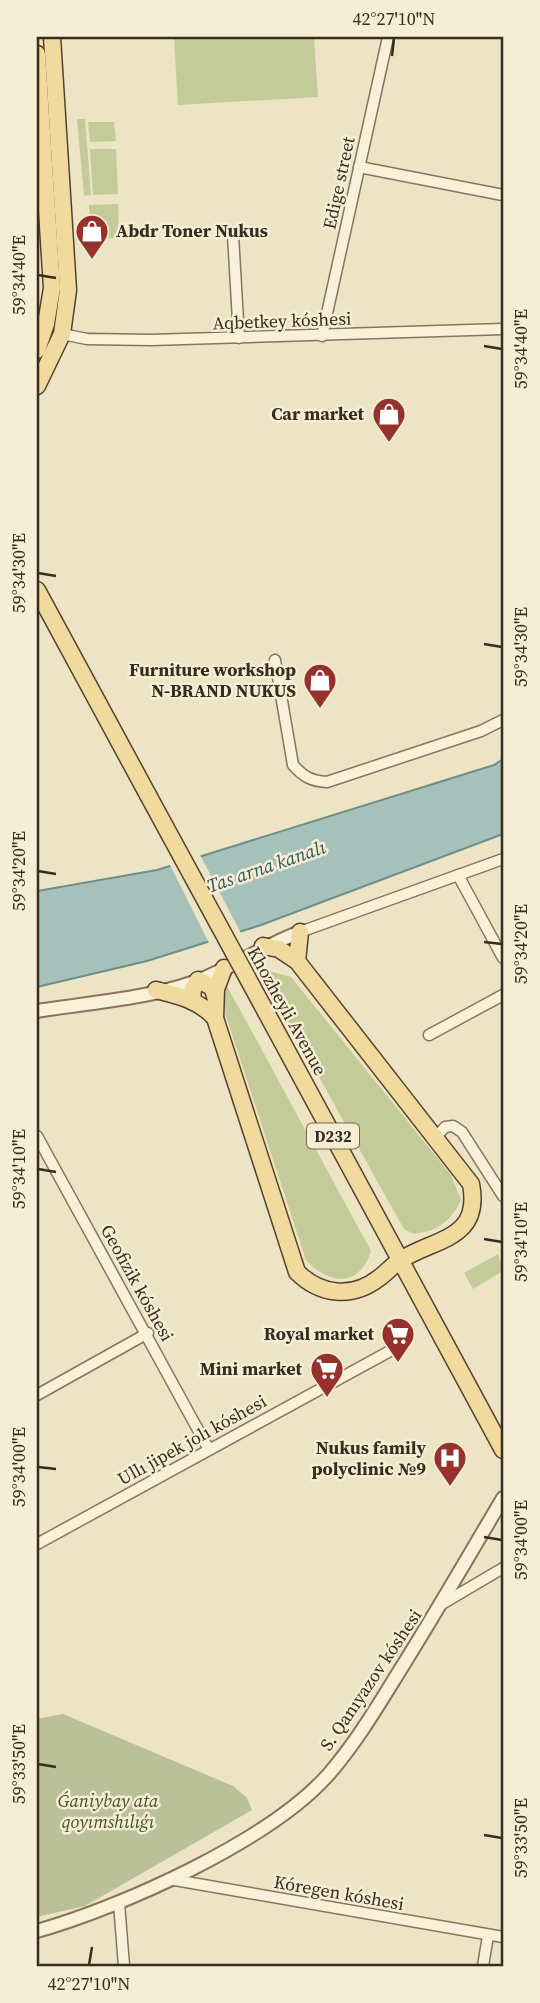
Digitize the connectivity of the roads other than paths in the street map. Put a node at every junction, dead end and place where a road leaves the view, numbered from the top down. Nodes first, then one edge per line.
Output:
1 (52, 37) edge
2 (388, 37) edge
3 (37, 54) edge
4 (359, 167) junction
5 (503, 195) edge
6 (233, 235) dead end
7 (503, 329) edge
8 (62, 334) junction
9 (322, 337) junction
10 (239, 338) junction
11 (37, 350) edge
12 (37, 386) edge
13 (37, 590) edge
14 (275, 660) dead end
15 (503, 720) edge
16 (503, 859) edge
17 (458, 875) junction
18 (300, 932) junction
19 (263, 946) junction
20 (503, 958) edge
21 (297, 961) junction
22 (224, 968) junction
23 (198, 980) junction
24 (156, 990) junction
25 (503, 995) edge
26 (215, 996) junction
27 (192, 1001) junction
28 (37, 1011) edge
29 (215, 1018) junction
30 (429, 1035) dead end
31 (37, 1136) edge
32 (435, 1138) junction
33 (503, 1196) edge
34 (401, 1260) junction
35 (148, 1333) junction
36 (401, 1345) dead end
37 (37, 1395) edge
38 (208, 1448) junction
39 (503, 1451) edge
40 (503, 1498) edge
41 (37, 1544) edge
42 (503, 1569) edge
43 (442, 1604) junction
44 (169, 1879) junction
45 (119, 1903) junction
46 (37, 1931) edge
47 (488, 1936) junction
48 (503, 1937) edge
49 (124, 1966) edge
50 (483, 1966) edge

1 - 8 main road
2 - 4 street, Edige street
3 - 11 main road
4 - 5 street
4 - 9 street, Edige street
6 - 10 street
7 - 9 street, Aqbetkey kóshesi
8 - 10 street, Aqbetkey kóshesi
8 - 12 main road
9 - 10 street, Aqbetkey kóshesi
13 - 34 main road, Khozheyli Avenue / D232, bridge
14 - 15 street
16 - 17 street
17 - 18 street
17 - 20 street
18 - 19 street
18 - 21 main road
19 - 21 main road
19 - 22 street
21 - 32 main road
22 - 23 street
22 - 26 main road
23 - 24 street
23 - 26 main road
23 - 27 main road
24 - 27 main road
24 - 28 street
25 - 30 street
26 - 29 main road
27 - 29 main road
29 - 34 main road
31 - 35 street, Geofizik kóshesi
32 - 33 street
32 - 34 main road
34 - 39 main road, Khozheyli Avenue / D232
35 - 37 street
35 - 38 street, Geofizik kóshesi
36 - 38 street, Ullı jipek jolı kóshesi
38 - 41 street, Ullı jipek jolı kóshesi
40 - 43 street, S. Qanıyazov kóshesi
42 - 43 street
43 - 44 street, S. Qanıyazov kóshesi
44 - 45 street, S. Qanıyazov kóshesi
44 - 47 street, Kóregen kóshesi
45 - 46 street, S. Qanıyazov kóshesi
45 - 49 street
47 - 48 street, Kóregen kóshesi
47 - 50 street

